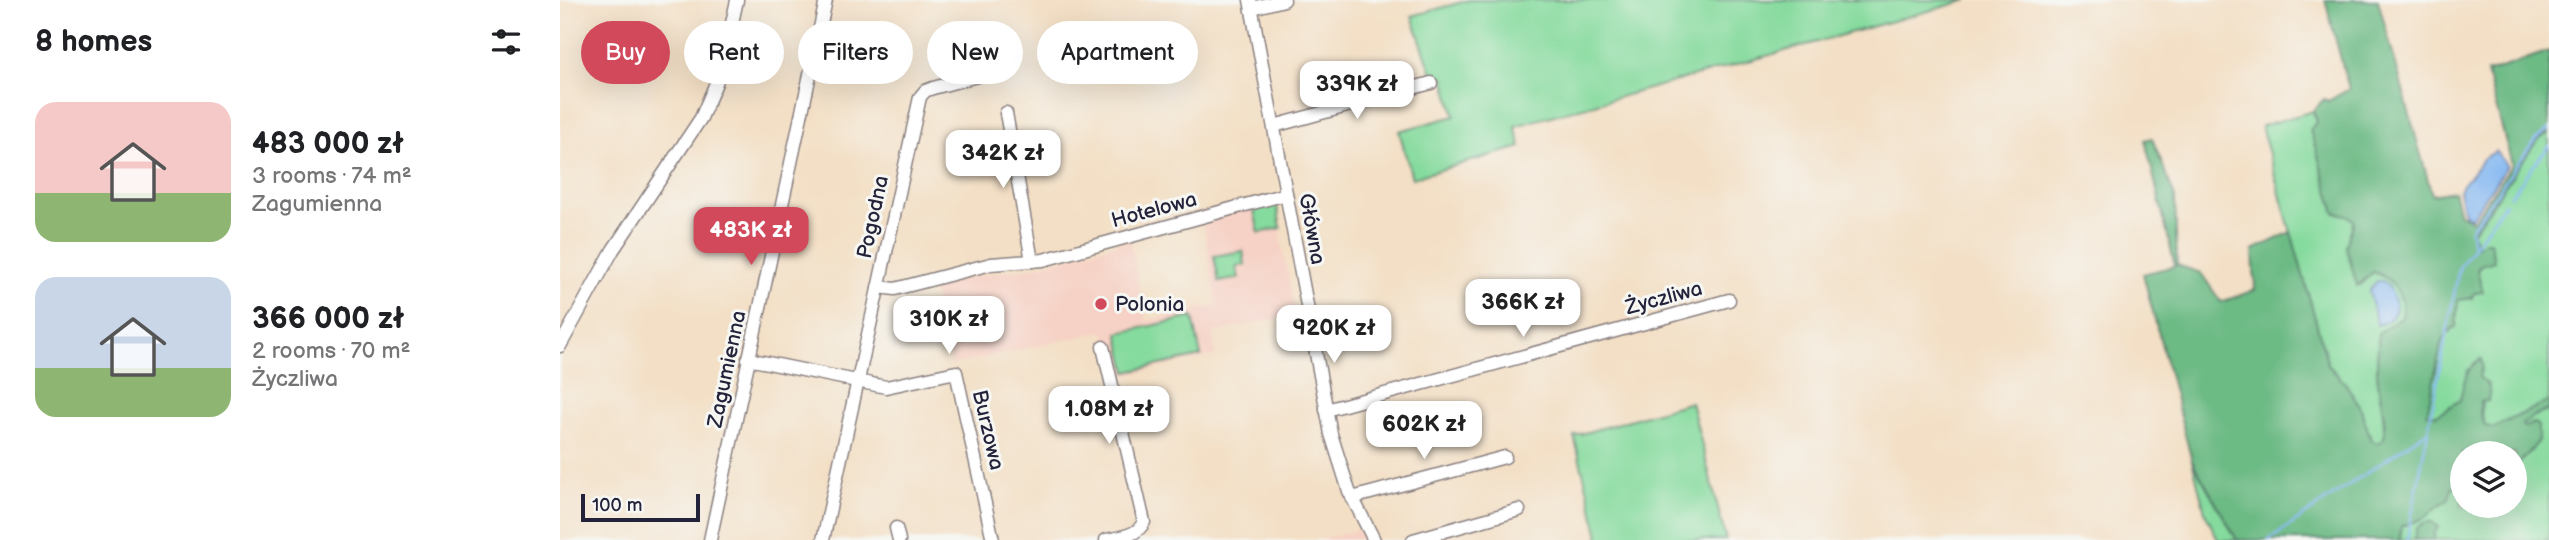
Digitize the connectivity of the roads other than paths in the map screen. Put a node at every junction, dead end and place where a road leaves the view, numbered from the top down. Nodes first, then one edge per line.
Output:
1 (737, 0) edge
2 (826, 0) edge
3 (1284, 0) edge
4 (1251, 4) edge
5 (1431, 83) dead end
6 (948, 84) edge
7 (1006, 113) dead end
8 (1274, 126) junction
9 (1286, 194) junction
10 (1032, 261) junction
11 (877, 287) junction
12 (1730, 300) dead end
13 (560, 346) edge
14 (1103, 347) dead end
15 (748, 359) junction
16 (857, 382) junction
17 (1326, 410) junction
18 (1505, 457) dead end
19 (1352, 498) junction
20 (1519, 510) dead end
21 (710, 540) edge
22 (822, 540) edge
23 (993, 540) edge
24 (1106, 540) edge
25 (1374, 540) edge
26 (1413, 540) edge

1 - 13 street
2 - 15 street, Zagumienna
3 - 4 street
4 - 8 street, Główna
5 - 8 street
6 - 11 street, Pogodna
7 - 10 street
8 - 9 street, Główna
9 - 10 street, Hotelowa
9 - 17 street, Główna
10 - 11 street, Hotelowa
11 - 16 street, Pogodna
12 - 17 street, Życzliwa
14 - 24 street
15 - 16 street, Burzowa
15 - 21 street, Zagumienna
16 - 22 street, Pogodna
16 - 23 street, Burzowa
17 - 19 street, Główna
18 - 19 street
19 - 25 street, Główna
20 - 26 street

